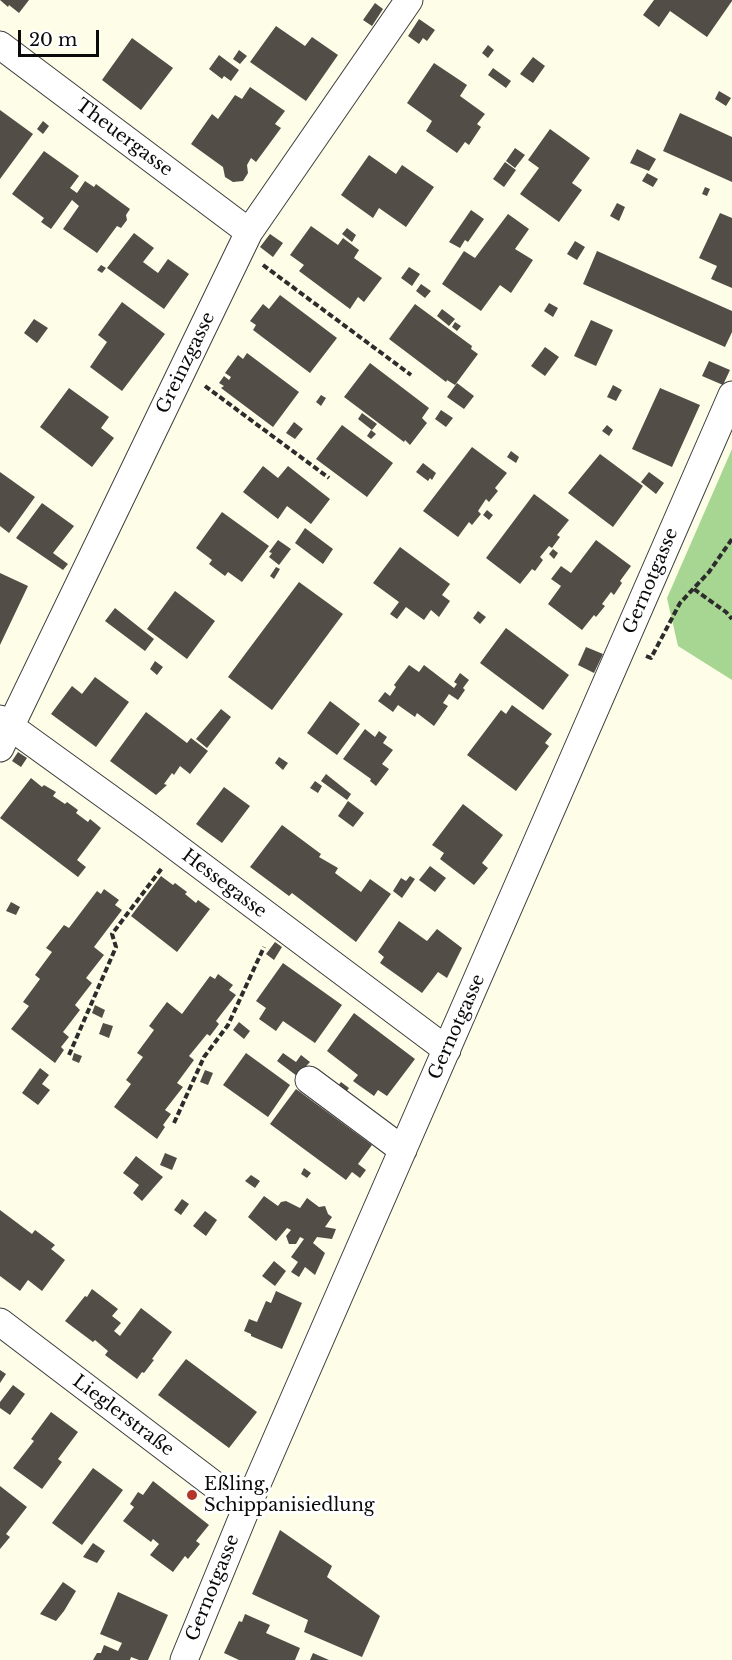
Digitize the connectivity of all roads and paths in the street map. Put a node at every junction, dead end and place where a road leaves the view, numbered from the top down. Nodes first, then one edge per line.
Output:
1 (409, 0) edge
2 (0, 45) edge
3 (245, 240) junction
4 (183, 369) junction
5 (411, 375) dead end
6 (732, 394) edge
7 (329, 478) dead end
8 (732, 539) edge
9 (694, 589) junction
10 (732, 619) edge
11 (622, 647) junction
12 (3, 731) edge
13 (177, 848) junction
14 (275, 922) junction
15 (447, 1050) junction
16 (69, 1055) dead end
17 (309, 1080) dead end
18 (174, 1123) dead end
19 (403, 1150) junction
20 (0, 1322) edge
21 (246, 1509) junction
22 (184, 1660) edge

1 - 3 street, Greinzgasse
2 - 3 street, Theuergasse
3 - 4 street, Greinzgasse
3 - 5 path
4 - 7 path
4 - 12 street, Greinzgasse
6 - 11 street, Gernotgasse
8 - 9 path
9 - 10 path
9 - 11 path
11 - 15 street, Gernotgasse
12 - 13 street, Hessegasse
13 - 14 street, Hessegasse
13 - 16 path
14 - 15 street, Hessegasse
14 - 18 path
15 - 19 street, Gernotgasse
17 - 19 street
19 - 21 street, Gernotgasse
20 - 21 street, Lieglerstraße
21 - 22 street, Gernotgasse

